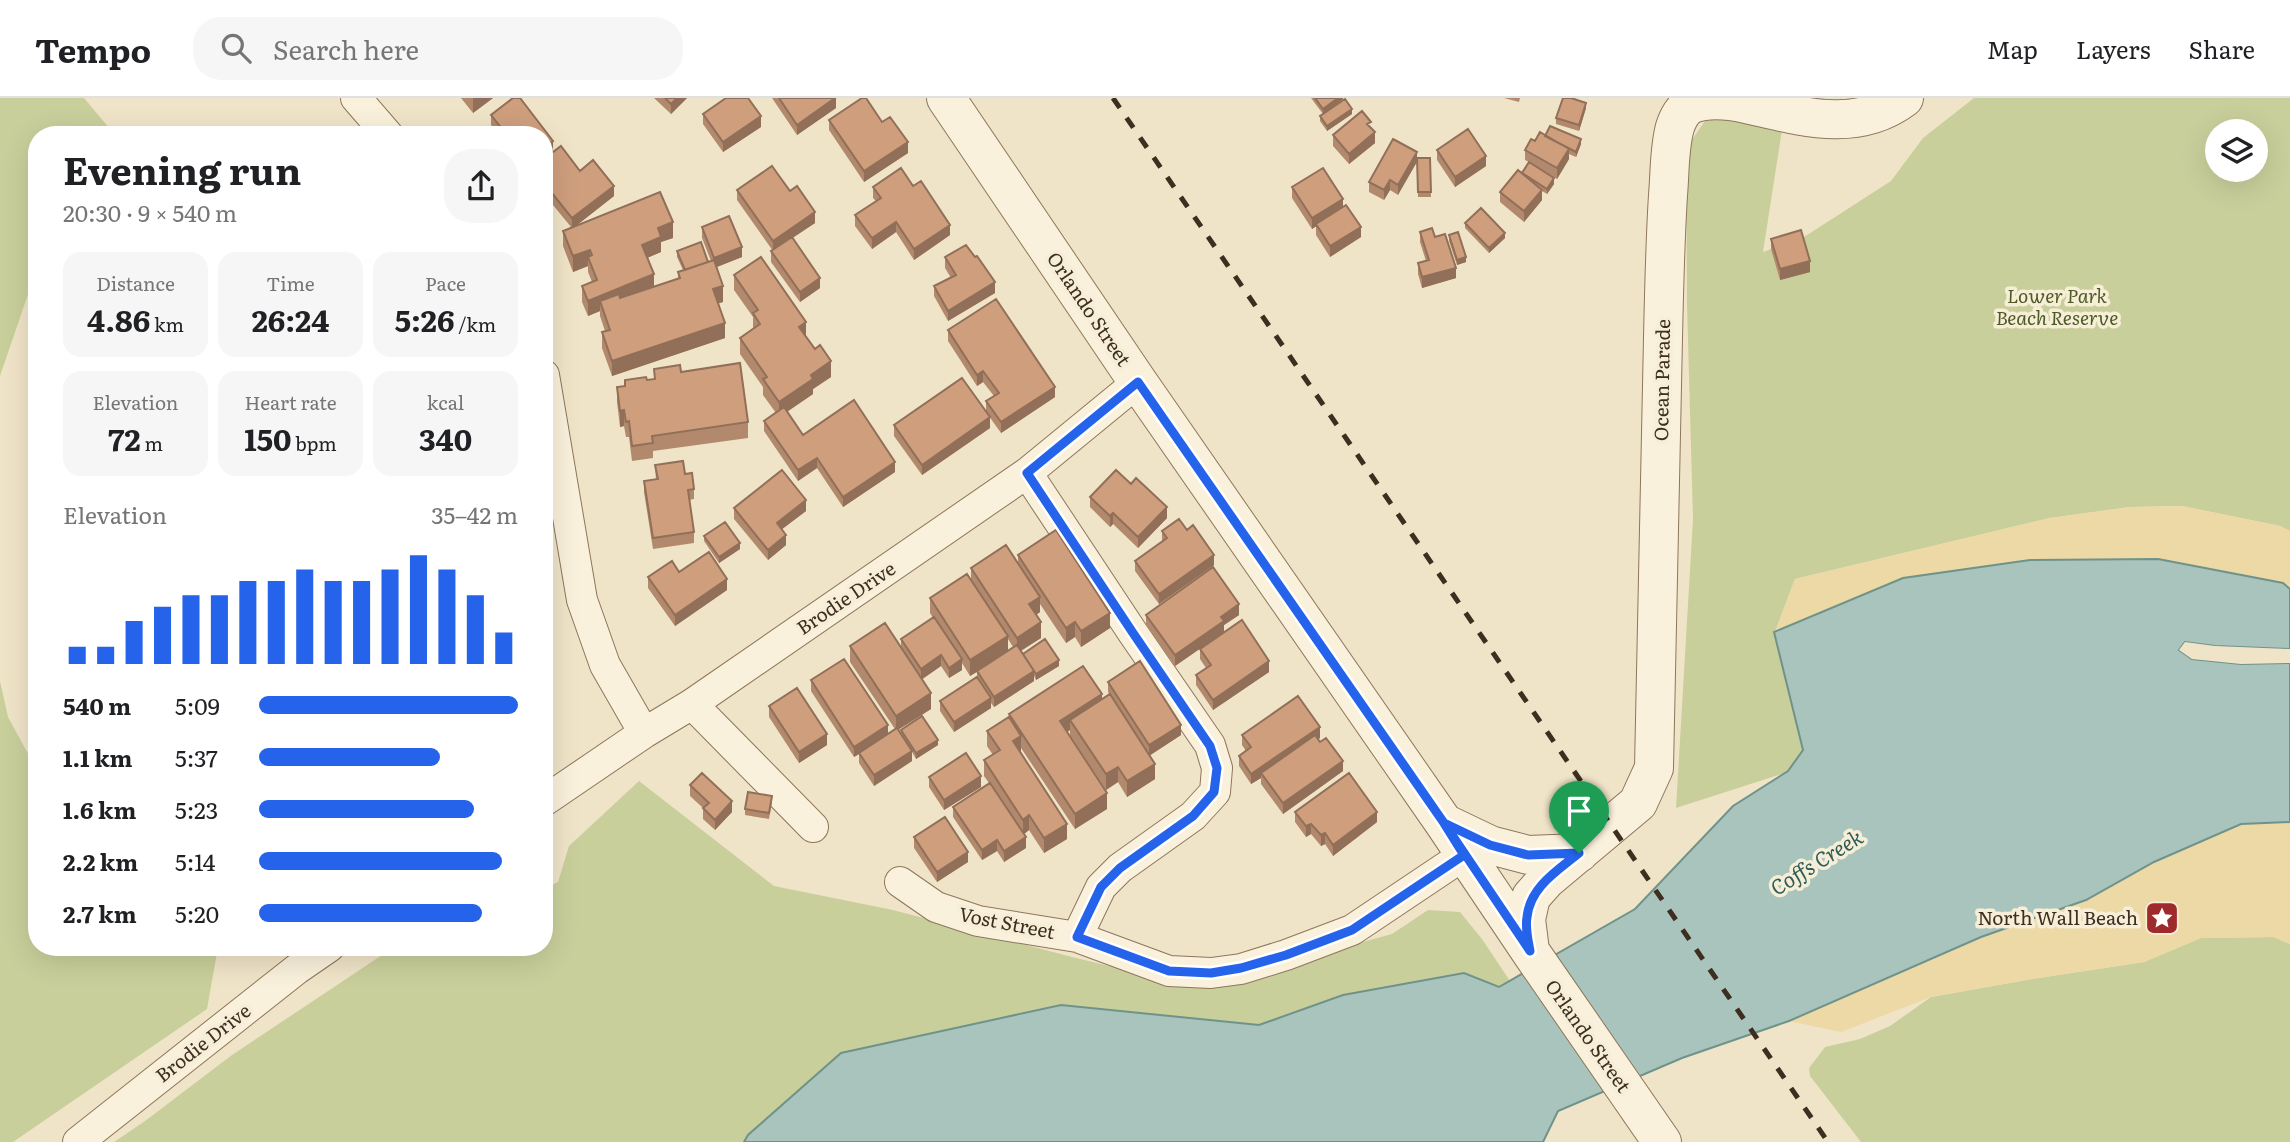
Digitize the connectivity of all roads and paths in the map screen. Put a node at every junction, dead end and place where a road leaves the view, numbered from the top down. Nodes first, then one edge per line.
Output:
1 (356, 98) edge
2 (946, 98) edge
3 (1904, 98) edge
4 (380, 126) edge
5 (1138, 382) junction
6 (1027, 473) junction
7 (553, 484) edge
8 (556, 521) edge
9 (692, 704) junction
10 (644, 733) junction
11 (553, 795) edge
12 (1444, 823) junction
13 (813, 827) dead end
14 (1579, 853) junction
15 (1464, 855) junction
16 (900, 882) dead end
17 (1077, 937) junction
18 (1530, 951) junction
19 (316, 956) edge
20 (78, 1142) edge
21 (1662, 1142) edge

1 - 4 street
2 - 5 street, Orlando Street
3 - 14 street, Ocean Parade
5 - 6 street, Brodie Drive
5 - 12 street, Orlando Street
6 - 9 street, Brodie Drive
6 - 17 street
7 - 8 street
8 - 10 street
9 - 10 street, Brodie Drive
9 - 13 street
10 - 11 street, Brodie Drive
12 - 14 street
12 - 15 street, Orlando Street
14 - 18 street, Ocean Parade
15 - 17 street, Vost Street
15 - 18 street, Orlando Street
16 - 17 street, Vost Street
18 - 21 street, Orlando Street
19 - 20 street, Brodie Drive

